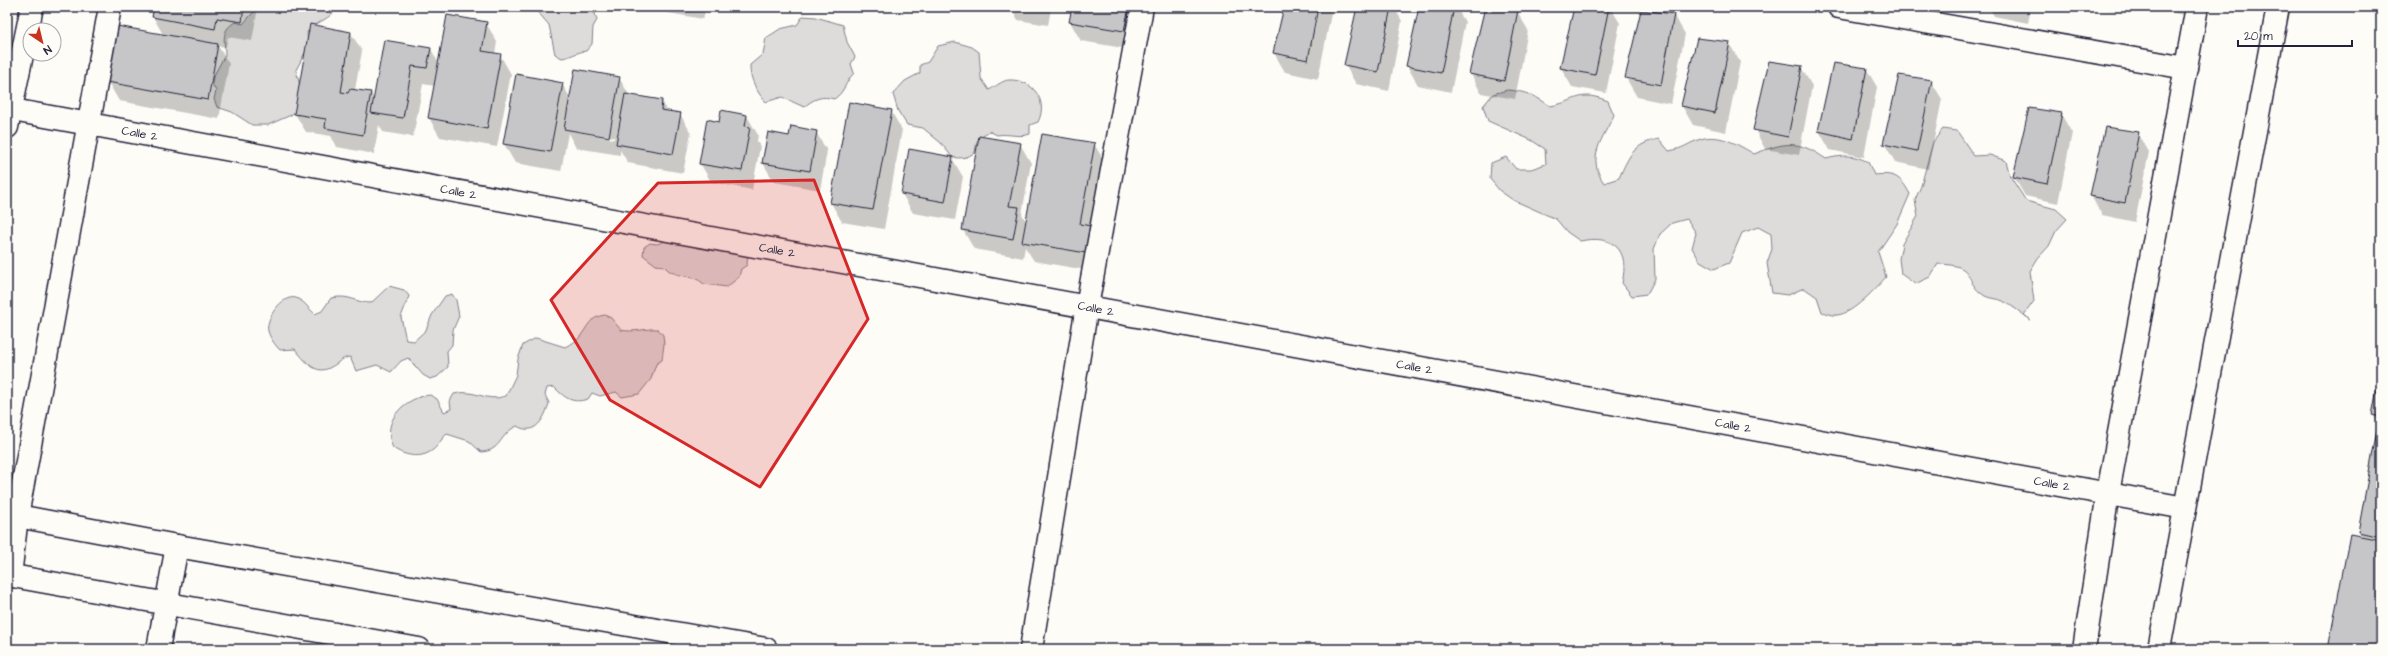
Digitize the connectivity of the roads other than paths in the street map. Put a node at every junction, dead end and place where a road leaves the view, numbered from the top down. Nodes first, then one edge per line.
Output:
1 (32, 7) edge
2 (110, 7) edge
3 (1142, 7) edge
4 (1839, 7) edge
5 (2197, 7) edge
6 (2278, 7) edge
7 (2186, 68) junction
8 (8, 115) edge
9 (89, 124) junction
10 (1087, 306) junction
11 (2108, 493) junction
12 (2185, 508) junction
13 (12, 515) edge
14 (178, 546) junction
15 (8, 575) edge
16 (167, 604) junction
17 (158, 649) edge
18 (419, 649) edge
19 (766, 649) edge
20 (1031, 649) edge
21 (2084, 649) edge
22 (2159, 649) edge

1 - 8 street
2 - 9 street
3 - 10 street
4 - 7 street
5 - 7 street
6 - 12 street
7 - 11 street
8 - 9 street, Calle 2
9 - 10 street, Calle 2
9 - 13 street
10 - 11 street, Calle 2
10 - 20 street
11 - 12 street, Calle 2
11 - 21 street
12 - 22 street
13 - 14 street
13 - 15 street
14 - 16 street
14 - 19 street
15 - 16 street
16 - 17 street
16 - 18 street

